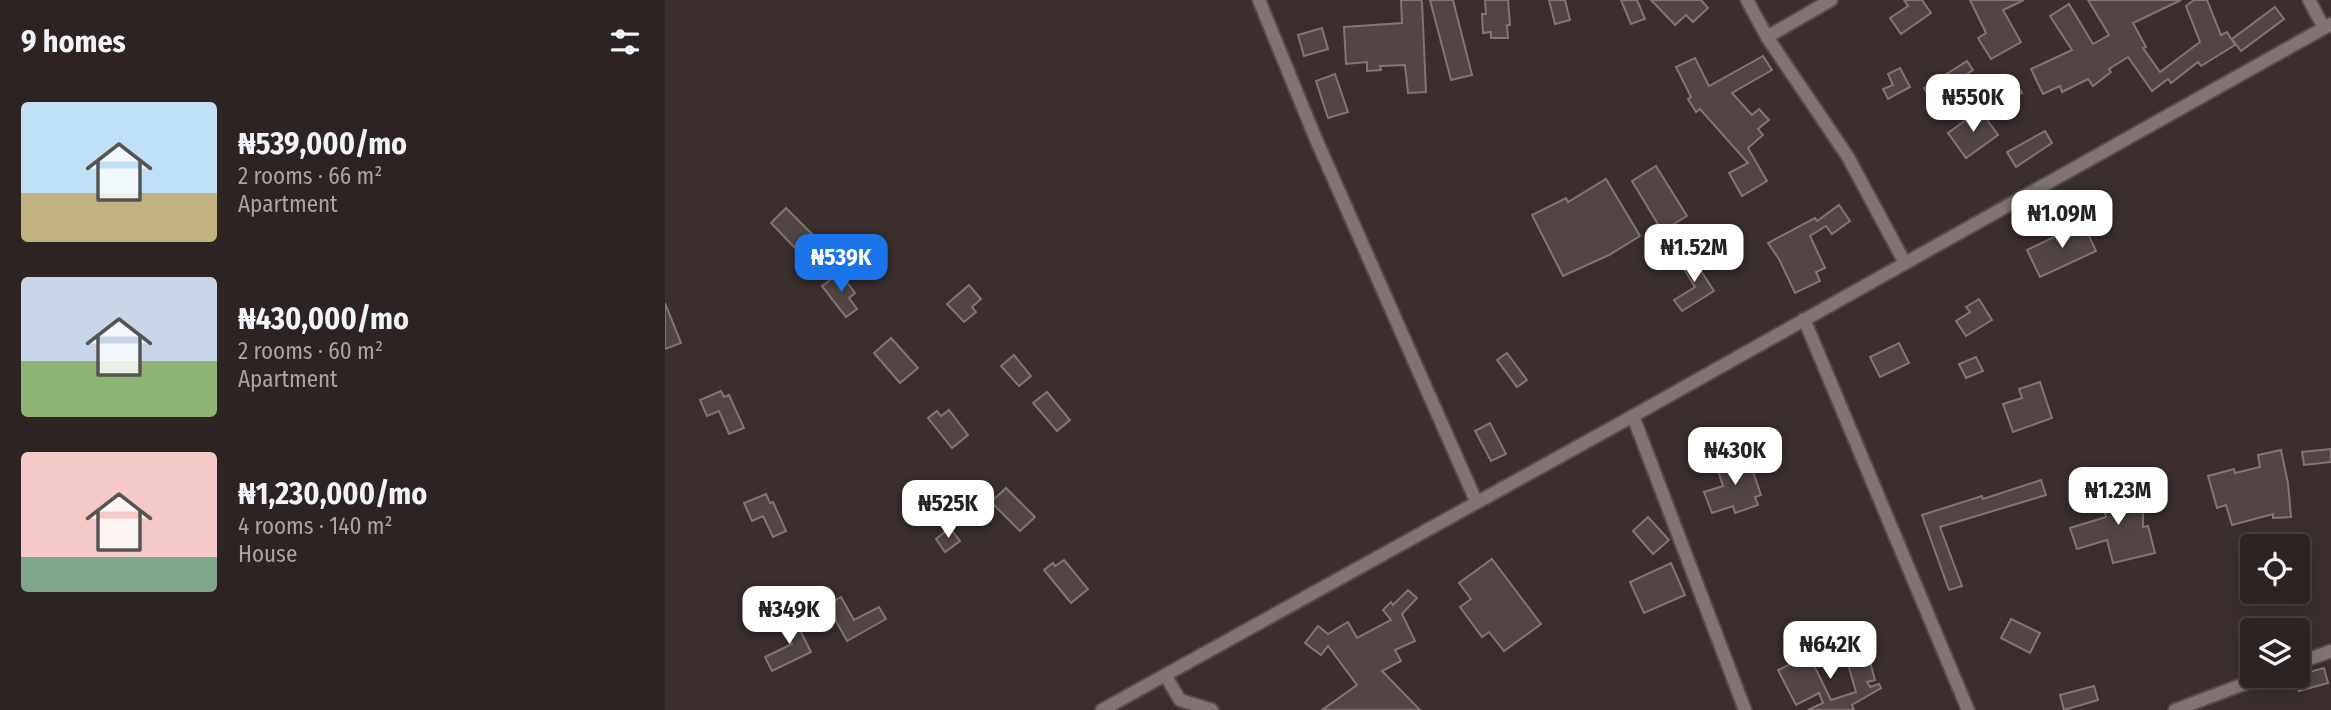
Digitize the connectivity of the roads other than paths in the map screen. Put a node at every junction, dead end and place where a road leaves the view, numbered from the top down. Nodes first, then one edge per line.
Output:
1 (1258, 0) edge
2 (1747, 0) edge
3 (1831, 0) edge
4 (2309, 0) edge
5 (2327, 27) edge
6 (1767, 37) junction
7 (1905, 263) junction
8 (1804, 319) junction
9 (1633, 416) junction
10 (1476, 501) junction
11 (2331, 651) edge
12 (2310, 659) edge
13 (1165, 675) junction
14 (2240, 685) edge
15 (1102, 710) edge
16 (1212, 710) edge
17 (1745, 710) edge
18 (1968, 710) edge
19 (2175, 710) edge

1 - 10 street
2 - 6 street
3 - 6 street
4 - 5 street
5 - 7 street
6 - 7 street
7 - 8 street
8 - 9 street
8 - 18 street
9 - 10 street
9 - 17 street
10 - 13 street
11 - 12 street
13 - 15 street
13 - 16 street
14 - 19 street

